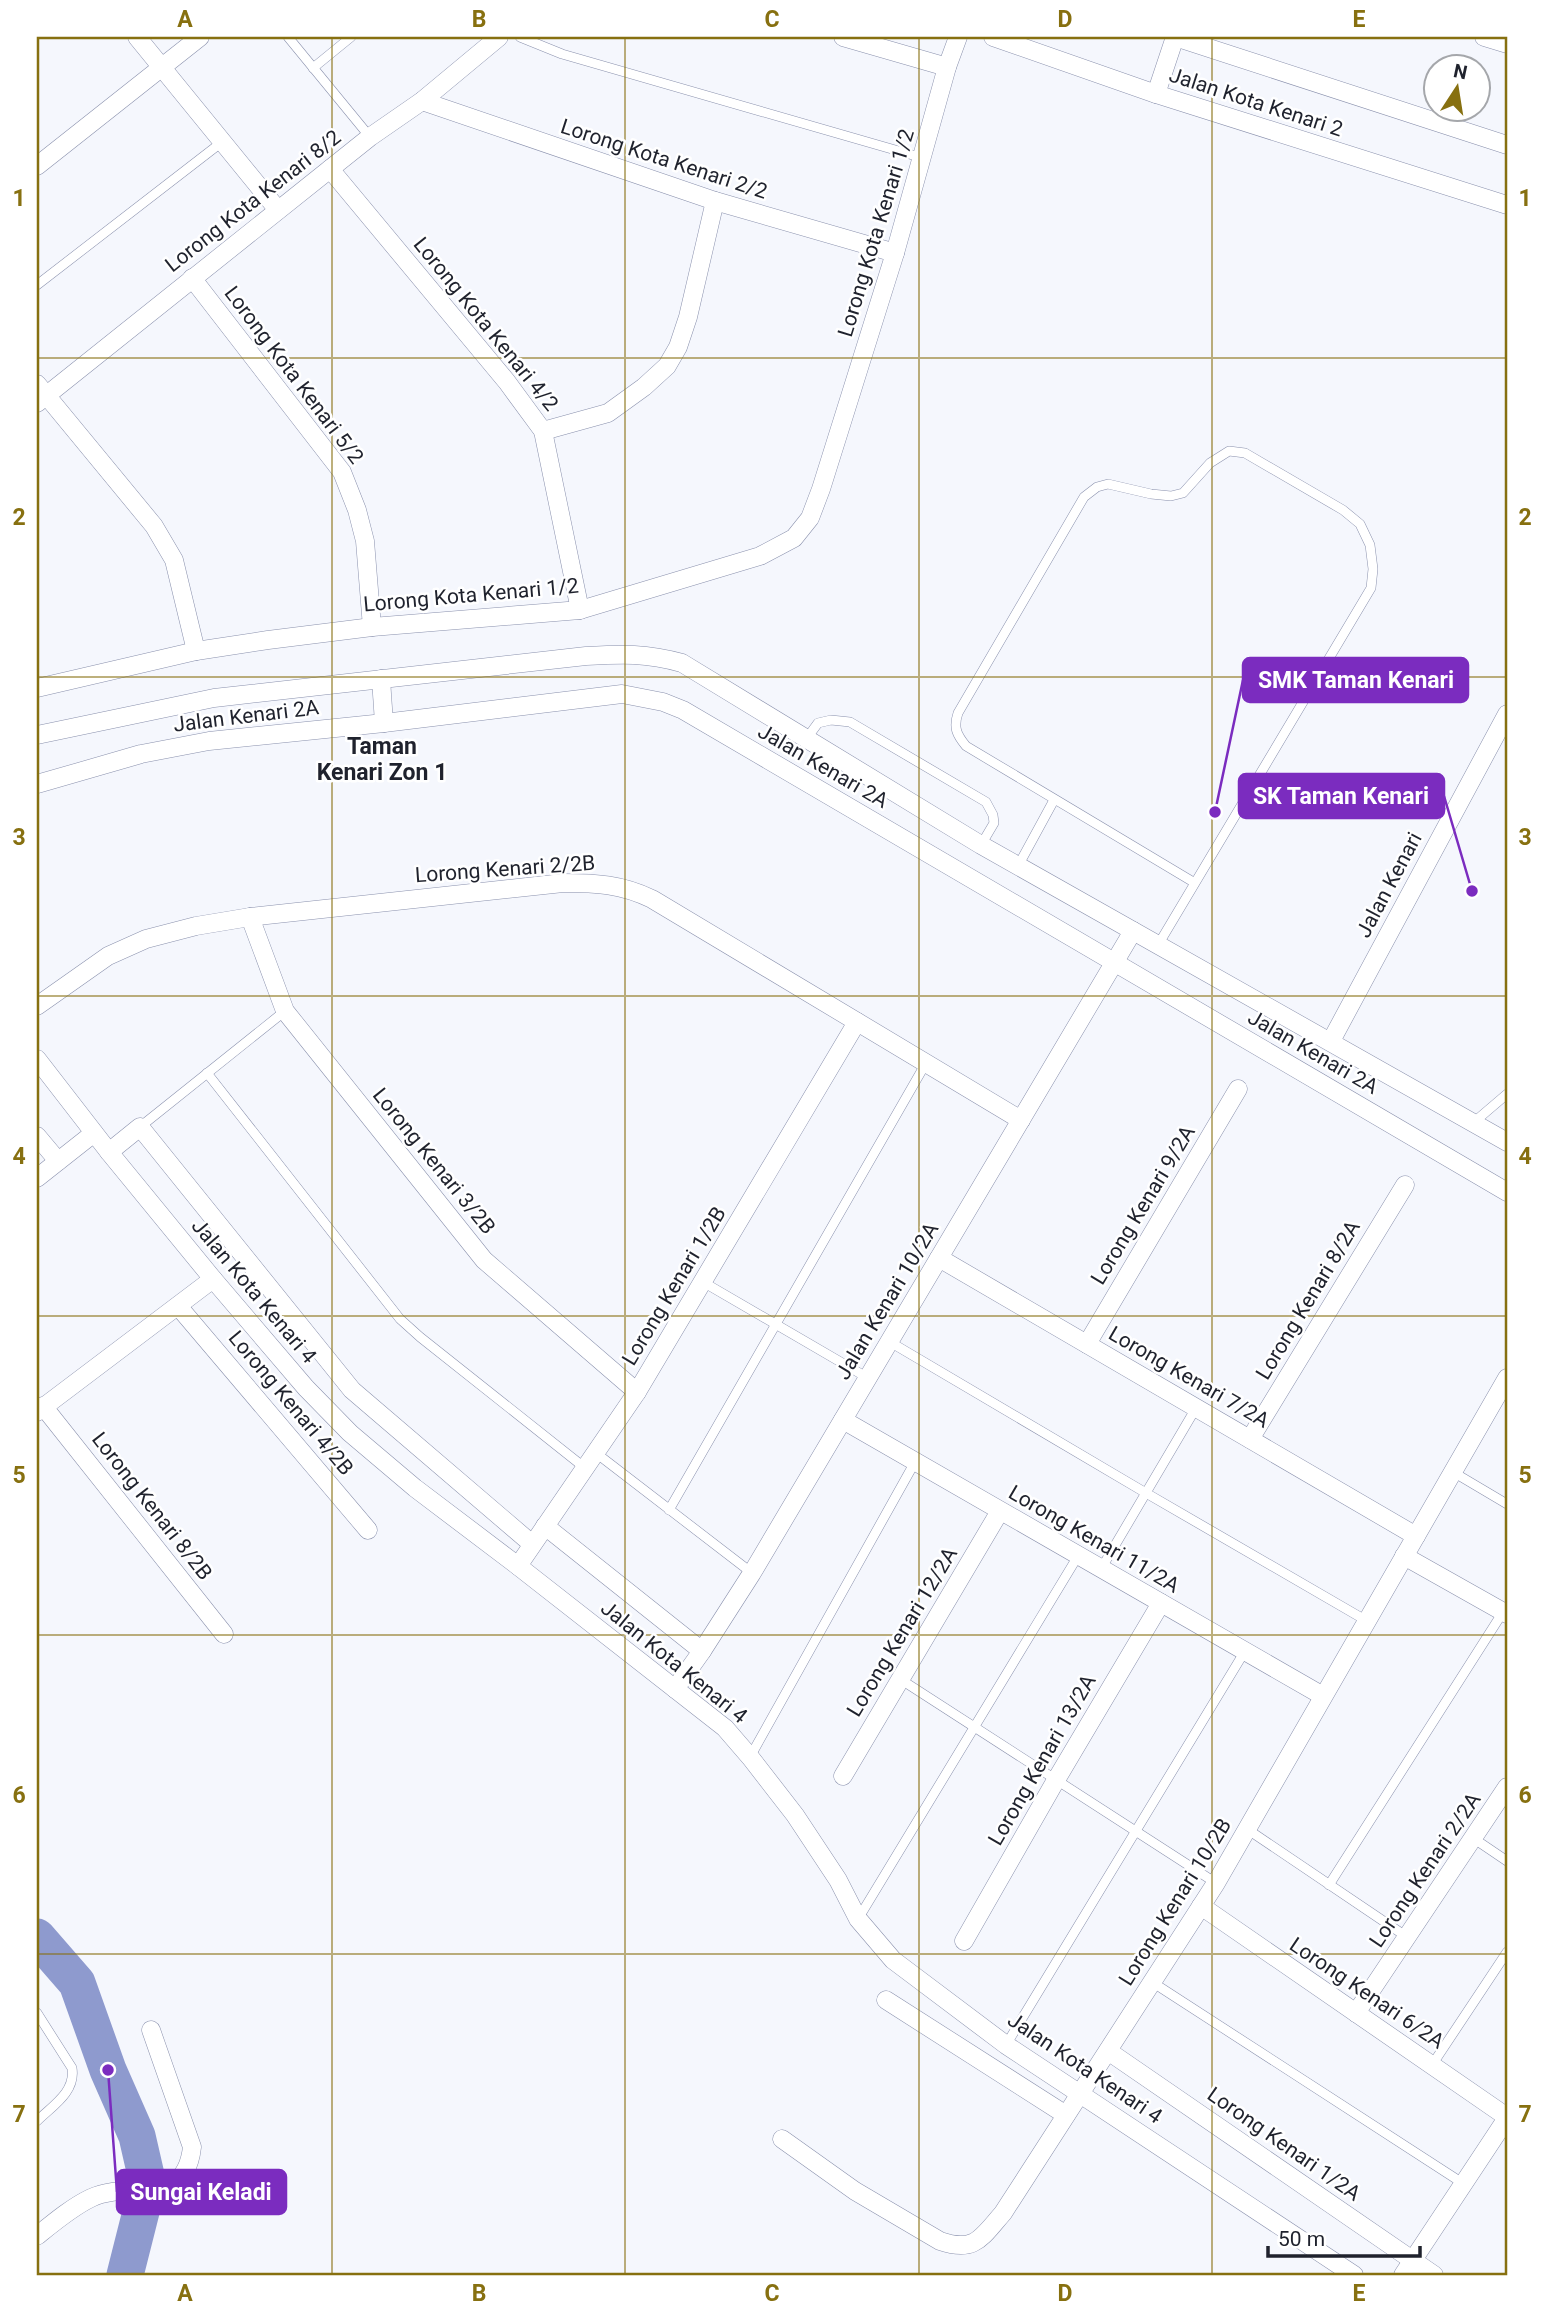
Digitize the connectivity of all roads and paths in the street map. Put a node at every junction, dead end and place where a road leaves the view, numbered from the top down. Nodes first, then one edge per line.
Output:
1 (137, 37) edge
2 (200, 37) edge
3 (288, 37) edge
4 (352, 37) edge
5 (499, 37) edge
6 (520, 37) edge
7 (843, 37) edge
8 (958, 37) edge
9 (993, 37) edge
10 (1175, 37) edge
11 (1484, 37) edge
12 (1507, 44) edge
13 (947, 67) junction
14 (161, 68) junction
15 (313, 68) junction
16 (1156, 94) junction
17 (422, 102) junction
18 (370, 137) junction
19 (222, 142) junction
20 (1507, 145) edge
21 (923, 158) junction
22 (37, 166) edge
23 (330, 169) junction
24 (715, 201) junction
25 (1507, 205) edge
26 (278, 210) junction
27 (895, 253) junction
28 (192, 278) junction
29 (37, 285) edge
30 (40, 394) edge
31 (543, 430) junction
32 (580, 610) junction
33 (372, 627) junction
34 (196, 651) junction
35 (381, 679) junction
36 (37, 688) edge
37 (1507, 714) edge
38 (384, 723) junction
39 (37, 735) edge
40 (807, 738) junction
41 (37, 784) edge
42 (1054, 800) junction
43 (981, 845) junction
44 (1018, 866) junction
45 (1195, 883) junction
46 (250, 917) junction
47 (1133, 931) junction
48 (1158, 945) junction
49 (1114, 962) junction
50 (37, 1006) edge
51 (285, 1011) junction
52 (858, 1022) junction
53 (1331, 1041) junction
54 (37, 1059) edge
55 (926, 1063) junction
56 (207, 1073) junction
57 (1238, 1089) dead end
58 (1507, 1094) edge
59 (1020, 1120) junction
60 (1473, 1123) junction
61 (140, 1127) junction
62 (94, 1133) junction
63 (37, 1136) edge
64 (1507, 1142) edge
65 (109, 1152) junction
66 (58, 1161) junction
67 (37, 1178) edge
68 (1405, 1185) dead end
69 (1507, 1192) edge
70 (939, 1258) junction
71 (213, 1279) junction
72 (702, 1282) junction
73 (178, 1306) junction
74 (776, 1324) junction
75 (890, 1342) junction
76 (1087, 1344) junction
77 (868, 1378) junction
78 (1505, 1388) edge
79 (637, 1392) junction
80 (1196, 1408) junction
81 (40, 1409) edge
82 (843, 1420) junction
83 (1250, 1439) junction
84 (590, 1460) junction
85 (915, 1462) junction
86 (1452, 1472) junction
87 (1146, 1493) junction
88 (1507, 1504) edge
89 (668, 1510) junction
90 (1000, 1511) junction
91 (545, 1527) junction
92 (368, 1531) dead end
93 (1416, 1536) junction
94 (533, 1544) junction
95 (1078, 1556) junction
96 (1404, 1556) junction
97 (518, 1566) junction
98 (1101, 1569) junction
99 (752, 1573) junction
100 (1161, 1603) junction
101 (1505, 1613) edge
102 (1367, 1621) junction
103 (224, 1634) dead end
104 (702, 1651) junction
105 (1245, 1651) junction
106 (900, 1679) junction
107 (675, 1689) junction
108 (1324, 1696) junction
109 (974, 1727) junction
110 (750, 1757) junction
111 (843, 1776) dead end
112 (1056, 1780) junction
113 (1507, 1787) edge
114 (1247, 1829) junction
115 (1136, 1832) junction
116 (1473, 1838) junction
117 (1507, 1861) edge
118 (1216, 1883) junction
119 (1329, 1885) junction
120 (1201, 1906) junction
121 (858, 1919) junction
122 (1407, 1937) junction
123 (964, 1941) dead end
124 (1507, 1952) edge
125 (1152, 1982) junction
126 (886, 2000) dead end
127 (37, 2013) edge
128 (1356, 2013) junction
129 (151, 2030) dead end
130 (1006, 2045) junction
131 (1108, 2051) junction
132 (1432, 2065) junction
133 (1081, 2093) junction
134 (1066, 2115) junction
135 (1507, 2118) edge
136 (37, 2121) edge
137 (782, 2138) dead end
138 (1464, 2184) junction
139 (37, 2236) edge
140 (1408, 2268) edge
141 (1354, 2275) edge
142 (1434, 2275) edge

1 - 14 street
2 - 14 street
3 - 15 lane
4 - 15 lane
5 - 17 street, Lorong Kota Kenari 8/2
6 - 21 lane
7 - 13 street
8 - 13 street, Lorong Kota Kenari 1/2
9 - 16 street, Jalan Kota Kenari 2
10 - 16 street
10 - 20 street
11 - 12 street
13 - 21 street, Lorong Kota Kenari 1/2
14 - 19 street
14 - 22 street
15 - 18 lane
16 - 25 street, Jalan Kota Kenari 2
17 - 18 street, Lorong Kota Kenari 8/2
17 - 24 street, Lorong Kota Kenari 2/2
18 - 23 street, Lorong Kota Kenari 8/2
19 - 26 street
19 - 29 lane
21 - 27 street, Lorong Kota Kenari 1/2
23 - 26 street, Lorong Kota Kenari 8/2
23 - 31 street, Lorong Kota Kenari 4/2
24 - 27 street, Lorong Kota Kenari 2/2
24 - 31 street
26 - 28 street, Lorong Kota Kenari 8/2
27 - 32 street, Lorong Kota Kenari 1/2
28 - 30 street, Lorong Kota Kenari 8/2
28 - 33 street, Lorong Kota Kenari 5/2
30 - 34 street
31 - 32 street, Lorong Kota Kenari 4/2
32 - 33 street, Lorong Kota Kenari 1/2
33 - 34 street, Lorong Kota Kenari 1/2
34 - 36 street, Lorong Kota Kenari 1/2
35 - 38 street
35 - 39 street, Jalan Kenari 2A
35 - 40 street, Jalan Kenari 2A
37 - 53 street, Jalan Kenari
38 - 41 street, Jalan Kenari 2A
38 - 49 street, Jalan Kenari 2A
40 - 43 street, Jalan Kenari 2A
40 - 43 lane
42 - 44 lane
42 - 45 lane
42 - 45 lane
43 - 44 street, Jalan Kenari 2A
44 - 47 street, Jalan Kenari 2A
45 - 48 lane
46 - 50 street, Lorong Kenari 2/2B
46 - 51 street, Lorong Kenari 3/2B
46 - 52 street, Lorong Kenari 2/2B
47 - 48 street, Jalan Kenari 2A
47 - 49 street, Jalan Kenari 10/2A
48 - 53 street, Jalan Kenari 2A
49 - 59 street, Jalan Kenari 10/2A
49 - 69 street, Jalan Kenari 2A
51 - 56 lane
51 - 79 street, Lorong Kenari 3/2B
52 - 55 street, Lorong Kenari 2/2B
52 - 72 street, Lorong Kenari 1/2B
53 - 60 street, Jalan Kenari 2A
54 - 62 street, Jalan Kota Kenari 4
55 - 59 street, Lorong Kenari 2/2B
55 - 74 lane
56 - 61 lane
56 - 84 lane
57 - 76 street, Lorong Kenari 9/2A
58 - 60 lane
59 - 70 street, Jalan Kenari 10/2A
60 - 64 street, Jalan Kenari 2A
61 - 65 street
61 - 94 street
62 - 65 street, Jalan Kota Kenari 4
62 - 66 street
63 - 66 street
65 - 71 street, Jalan Kota Kenari 4
66 - 67 street
68 - 83 street, Lorong Kenari 8/2A
70 - 75 street, Jalan Kenari 10/2A
70 - 76 street, Lorong Kenari 7/2A
71 - 73 street
71 - 97 street, Jalan Kota Kenari 4
72 - 74 lane
72 - 79 street, Lorong Kenari 1/2B
73 - 81 street
73 - 92 street, Lorong Kenari 4/2B
74 - 77 lane
74 - 89 lane
75 - 77 street, Jalan Kenari 10/2A
75 - 87 lane
76 - 80 street, Lorong Kenari 7/2A
77 - 82 street, Jalan Kenari 10/2A
78 - 86 street, Lorong Kenari 10/2B
79 - 84 street, Lorong Kenari 1/2B
80 - 83 street, Lorong Kenari 7/2A
80 - 87 lane
81 - 103 street, Lorong Kenari 8/2B
82 - 85 street, Lorong Kenari 11/2A
82 - 99 street, Jalan Kenari 10/2A
83 - 93 street, Lorong Kenari 7/2A
84 - 89 lane
84 - 91 street, Lorong Kenari 1/2B
85 - 90 street, Lorong Kenari 11/2A
85 - 110 lane
86 - 88 lane
86 - 93 street, Lorong Kenari 10/2B
87 - 98 lane
87 - 102 lane
89 - 99 lane
90 - 95 street, Lorong Kenari 11/2A
90 - 106 street, Lorong Kenari 12/2A
91 - 94 street, Lorong Kenari 1/2B
91 - 104 street
93 - 96 street, Lorong Kenari 10/2B
94 - 97 street, Lorong Kenari 1/2B
95 - 98 street, Lorong Kenari 11/2A
95 - 109 lane
96 - 101 street
96 - 102 street, Lorong Kenari 10/2B
97 - 107 street, Jalan Kota Kenari 4
98 - 100 street, Lorong Kenari 11/2A
99 - 104 street, Jalan Kenari 10/2A
100 - 105 street, Lorong Kenari 11/2A
100 - 112 street, Lorong Kenari 13/2A
101 - 119 lane
102 - 108 street, Lorong Kenari 10/2B
104 - 107 street, Jalan Kenari 10/2A
105 - 108 street, Lorong Kenari 11/2A
105 - 115 lane
106 - 109 lane
106 - 111 street, Lorong Kenari 12/2A
107 - 110 street, Jalan Kota Kenari 4
108 - 114 street, Lorong Kenari 10/2B
109 - 112 lane
109 - 121 lane
110 - 121 street, Jalan Kota Kenari 4
112 - 115 lane
112 - 123 street, Lorong Kenari 13/2A
113 - 116 street, Lorong Kenari 2/2A
114 - 118 street, Lorong Kenari 10/2B
114 - 119 lane
115 - 118 lane
115 - 130 lane
116 - 117 lane
116 - 122 street, Lorong Kenari 2/2A
118 - 120 street, Lorong Kenari 10/2B
119 - 122 lane
120 - 125 street, Lorong Kenari 10/2B
120 - 128 street, Lorong Kenari 6/2A
121 - 130 street, Jalan Kota Kenari 4
122 - 128 street, Lorong Kenari 2/2A
124 - 132 lane
125 - 131 street, Lorong Kenari 10/2B
125 - 138 lane
126 - 134 street
127 - 136 lane
128 - 132 street, Lorong Kenari 6/2A
129 - 139 street
130 - 133 street, Jalan Kota Kenari 4
131 - 133 street, Lorong Kenari 10/2B
131 - 140 street, Lorong Kenari 1/2A
132 - 135 street, Lorong Kenari 6/2A
133 - 134 street, Lorong Kenari 10/2B
133 - 141 street, Jalan Kota Kenari 4
134 - 137 street, Lorong Kenari 10/2B
135 - 138 street
138 - 140 street
140 - 142 street, Lorong Kenari 1/2A

